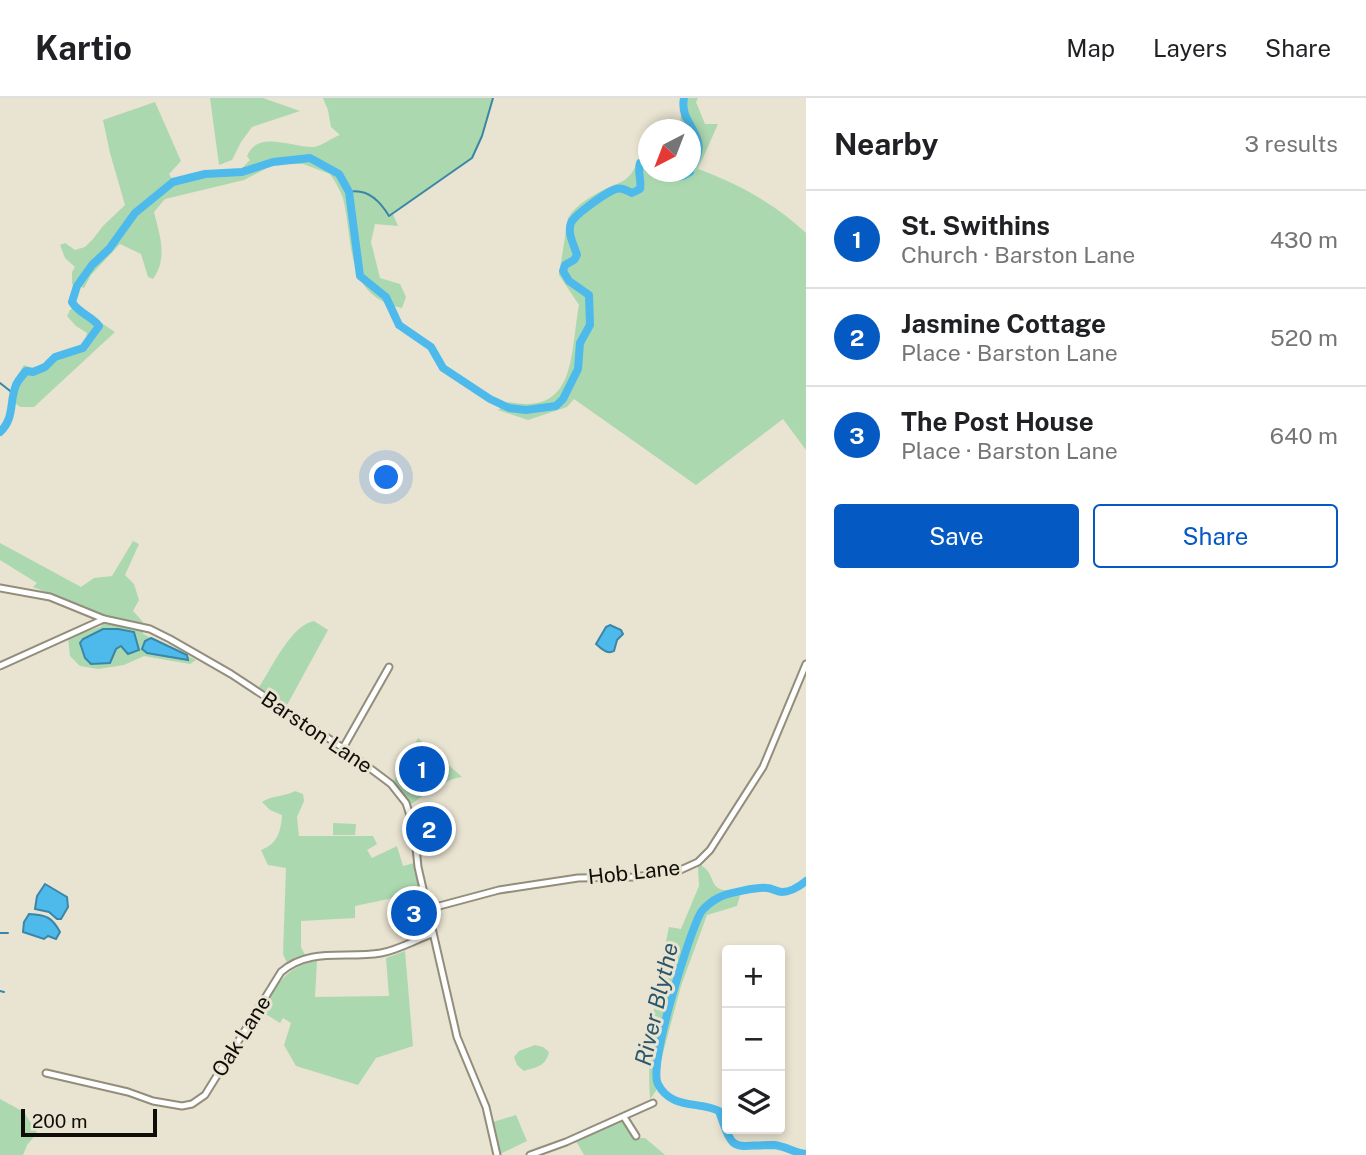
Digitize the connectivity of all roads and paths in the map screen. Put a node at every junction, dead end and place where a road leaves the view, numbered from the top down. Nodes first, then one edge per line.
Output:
1 (0, 588) edge
2 (104, 619) junction
3 (806, 664) edge
4 (0, 666) edge
5 (389, 667) dead end
6 (343, 748) junction
7 (428, 909) junction
8 (432, 934) junction
9 (46, 1073) dead end
10 (653, 1103) dead end
11 (624, 1117) junction
12 (636, 1136) dead end
13 (497, 1155) edge
14 (530, 1155) edge

1 - 2 street, Barston Lane
2 - 4 street
2 - 6 street, Barston Lane
3 - 7 street, Hob Lane
5 - 6 street
6 - 7 street, Barston Lane
7 - 8 street, Barston Lane
8 - 9 street, Oak Lane
8 - 13 street, Barston Lane
10 - 11 street
11 - 12 street
11 - 14 street

